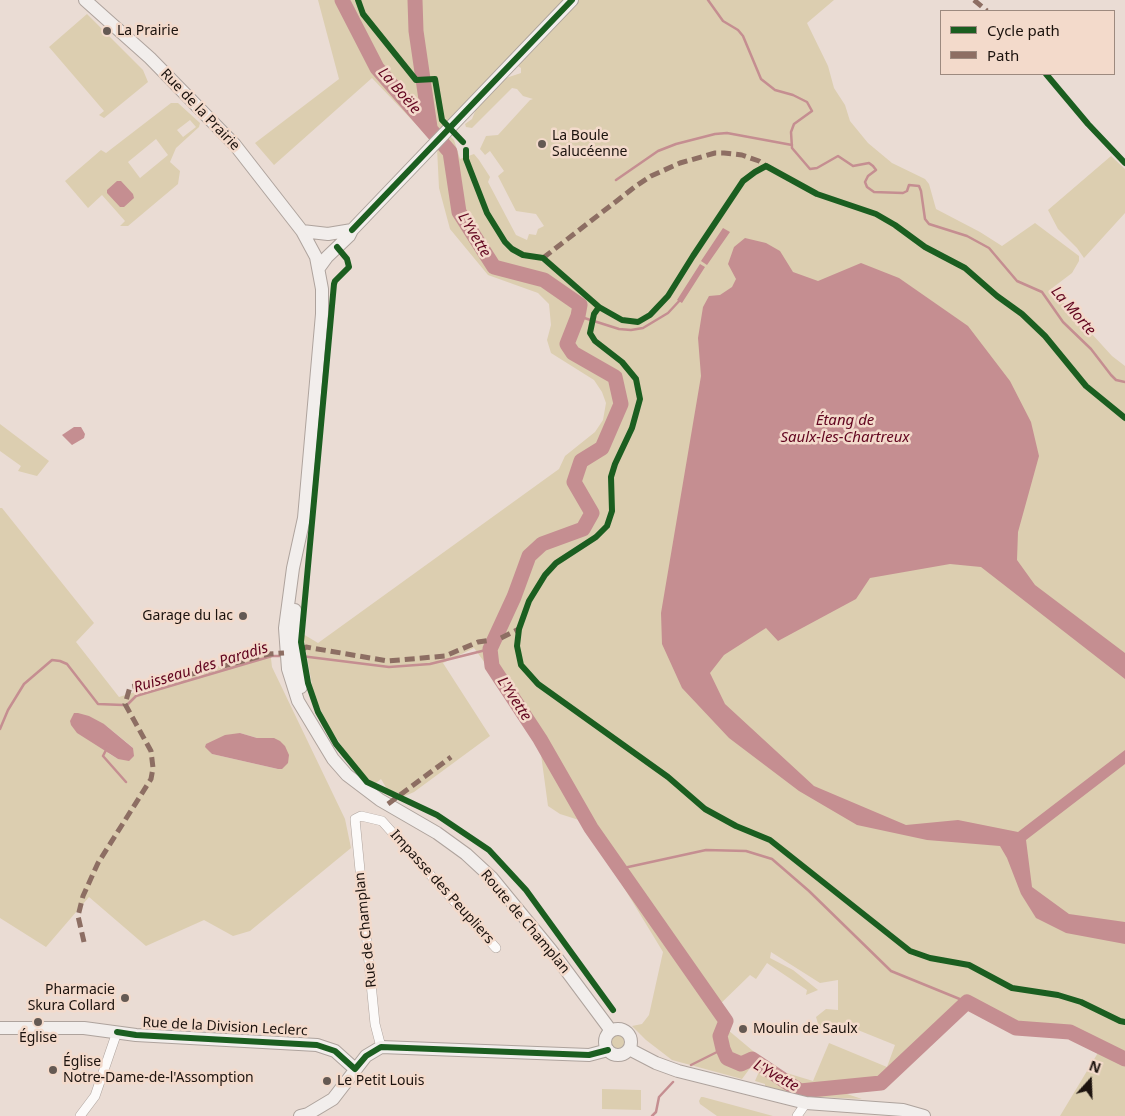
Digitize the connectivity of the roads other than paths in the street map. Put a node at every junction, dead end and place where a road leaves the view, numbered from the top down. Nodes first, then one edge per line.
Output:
1 (84, 0) edge
2 (572, 0) edge
3 (352, 230) junction
4 (302, 231) junction
5 (318, 268) junction
6 (362, 816) joint
7 (496, 948) dead end
8 (4, 1029) edge
9 (117, 1032) junction
10 (609, 1033) junction
11 (381, 1047) junction
12 (629, 1049) junction
13 (608, 1050) junction
14 (355, 1069) junction
15 (806, 1103) junction
16 (80, 1116) edge
17 (300, 1116) edge
18 (796, 1116) edge
19 (924, 1116) edge

1 - 4 street, Rue de la Prairie
2 - 3 street
3 - 4 street
3 - 5 street
4 - 5 street
5 - 10 street, Route de Champlan
6 - 7 street, Impasse des Peupliers
6 - 11 street, Rue de Champlan
8 - 9 street, Rue de la Division Leclerc
9 - 14 street, Rue de la Division Leclerc
9 - 16 street
10 - 12 street
10 - 13 street
11 - 13 street
11 - 14 street
12 - 13 street
12 - 15 street
14 - 17 street
15 - 18 street
15 - 19 street

